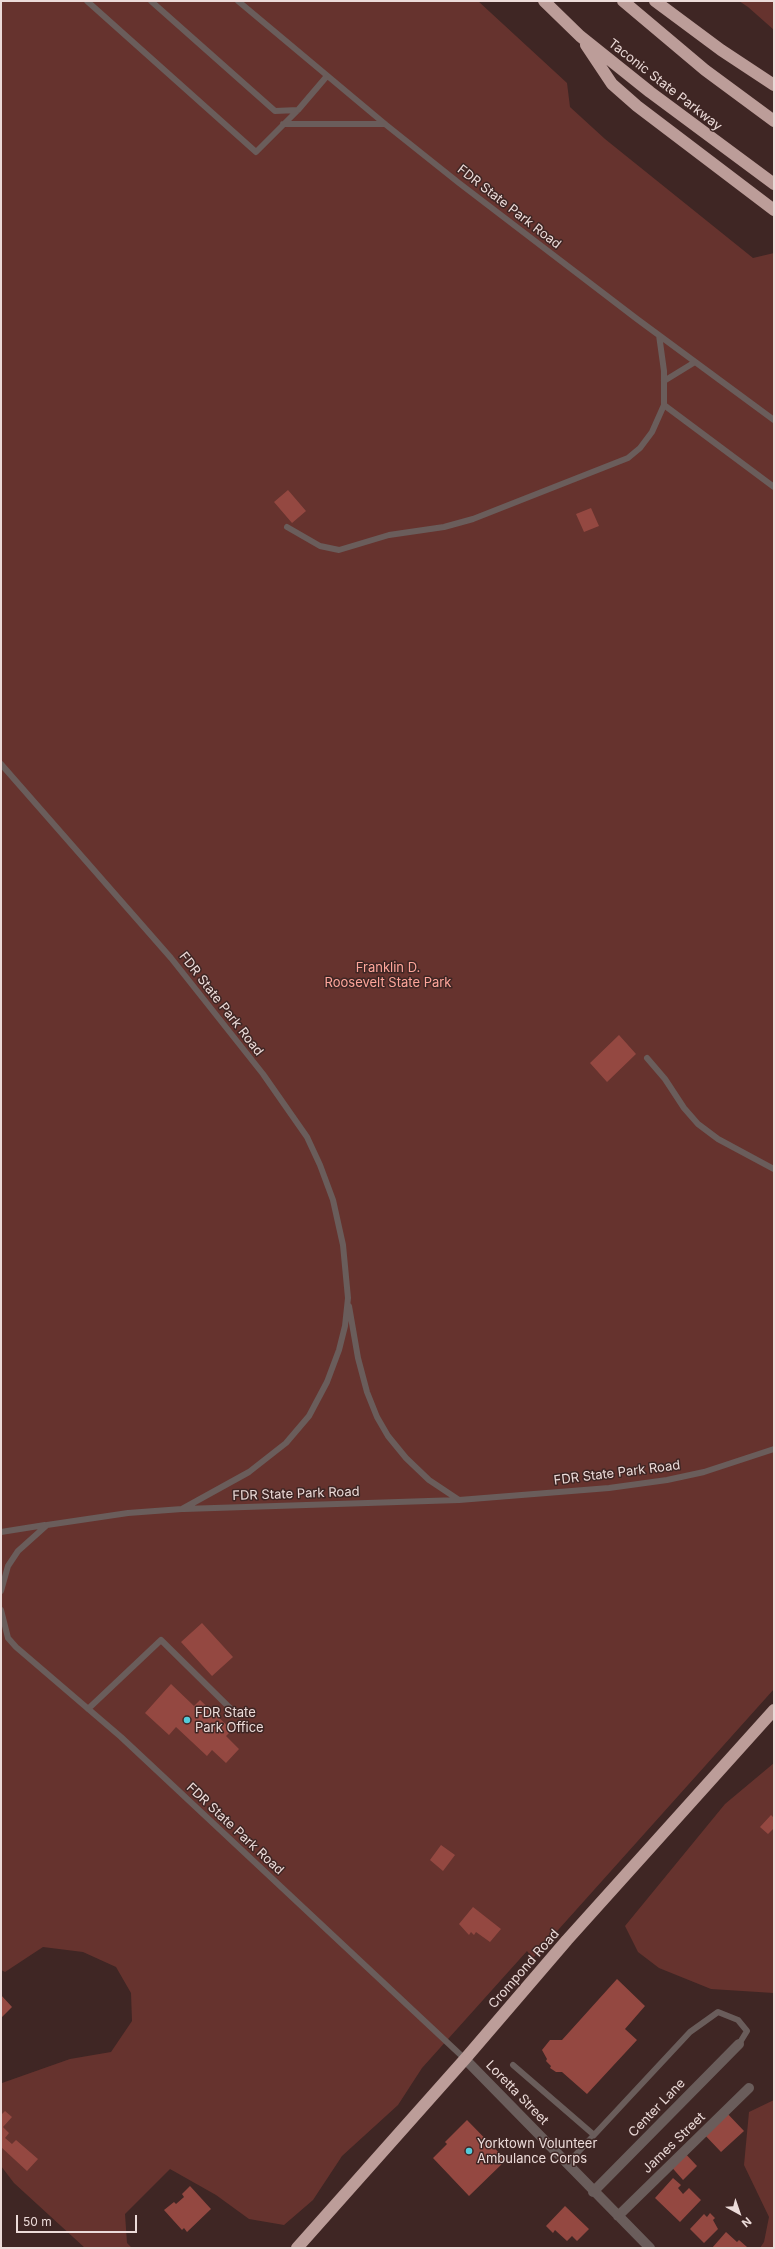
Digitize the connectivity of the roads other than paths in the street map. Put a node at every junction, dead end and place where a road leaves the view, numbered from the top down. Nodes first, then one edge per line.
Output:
1 (87, 1) edge
2 (151, 1) edge
3 (238, 1) edge
4 (544, 1) edge
5 (623, 1) edge
6 (655, 1) edge
7 (580, 36) junction
8 (327, 76) junction
9 (774, 85) edge
10 (298, 110) junction
11 (774, 121) edge
12 (283, 124) junction
13 (385, 124) junction
14 (774, 184) edge
15 (774, 210) edge
16 (659, 335) junction
17 (695, 362) junction
18 (664, 381) junction
19 (664, 405) junction
20 (774, 420) edge
21 (774, 487) edge
22 (287, 528) dead end
23 (1, 764) edge
24 (647, 1058) dead end
25 (774, 1169) edge
26 (348, 1298) junction
27 (774, 1449) edge
28 (459, 1500) junction
29 (182, 1509) junction
30 (47, 1525) junction
31 (1, 1532) edge
32 (1, 1591) edge
33 (1, 1610) edge
34 (1, 1632) edge
35 (8, 1638) junction
36 (88, 1709) junction
37 (774, 1710) edge
38 (236, 1714) dead end
39 (739, 2044) joint
40 (466, 2060) junction
41 (513, 2065) dead end
42 (749, 2088) dead end
43 (594, 2135) junction
44 (568, 2164) junction
45 (593, 2192) junction
46 (618, 2216) junction
47 (297, 2248) edge
48 (650, 2248) edge

1 - 12 lane
2 - 10 lane
3 - 8 lane, FDR State Park Road
4 - 7 highway, Taconic State Parkway
5 - 11 highway
6 - 9 highway
7 - 14 highway, Taconic State Parkway
7 - 15 highway
8 - 10 lane
8 - 13 lane, FDR State Park Road
10 - 12 lane
12 - 13 lane
13 - 16 lane, FDR State Park Road
16 - 17 lane, FDR State Park Road
16 - 18 lane
17 - 18 lane
17 - 20 lane, FDR State Park Road
18 - 19 lane
19 - 21 lane
19 - 22 lane
23 - 26 lane, FDR State Park Road
24 - 25 lane
26 - 28 lane, FDR State Park Road
26 - 29 lane, FDR State Park Road
27 - 28 lane, FDR State Park Road
28 - 29 lane, FDR State Park Road
29 - 30 lane, FDR State Park Road
30 - 31 lane, FDR State Park Road
30 - 32 lane, FDR State Park Road
33 - 35 lane
34 - 35 lane, FDR State Park Road
35 - 36 lane, FDR State Park Road
36 - 38 lane
36 - 40 lane, FDR State Park Road
37 - 40 highway, Crompond Road
39 - 43 lane
39 - 45 street, Center Lane
40 - 44 street, Loretta Street
40 - 47 highway, Crompond Road
41 - 43 lane
42 - 46 street, James Street
43 - 44 lane
44 - 45 street, Loretta Street
45 - 46 street, Loretta Street
46 - 48 street, Loretta Street

